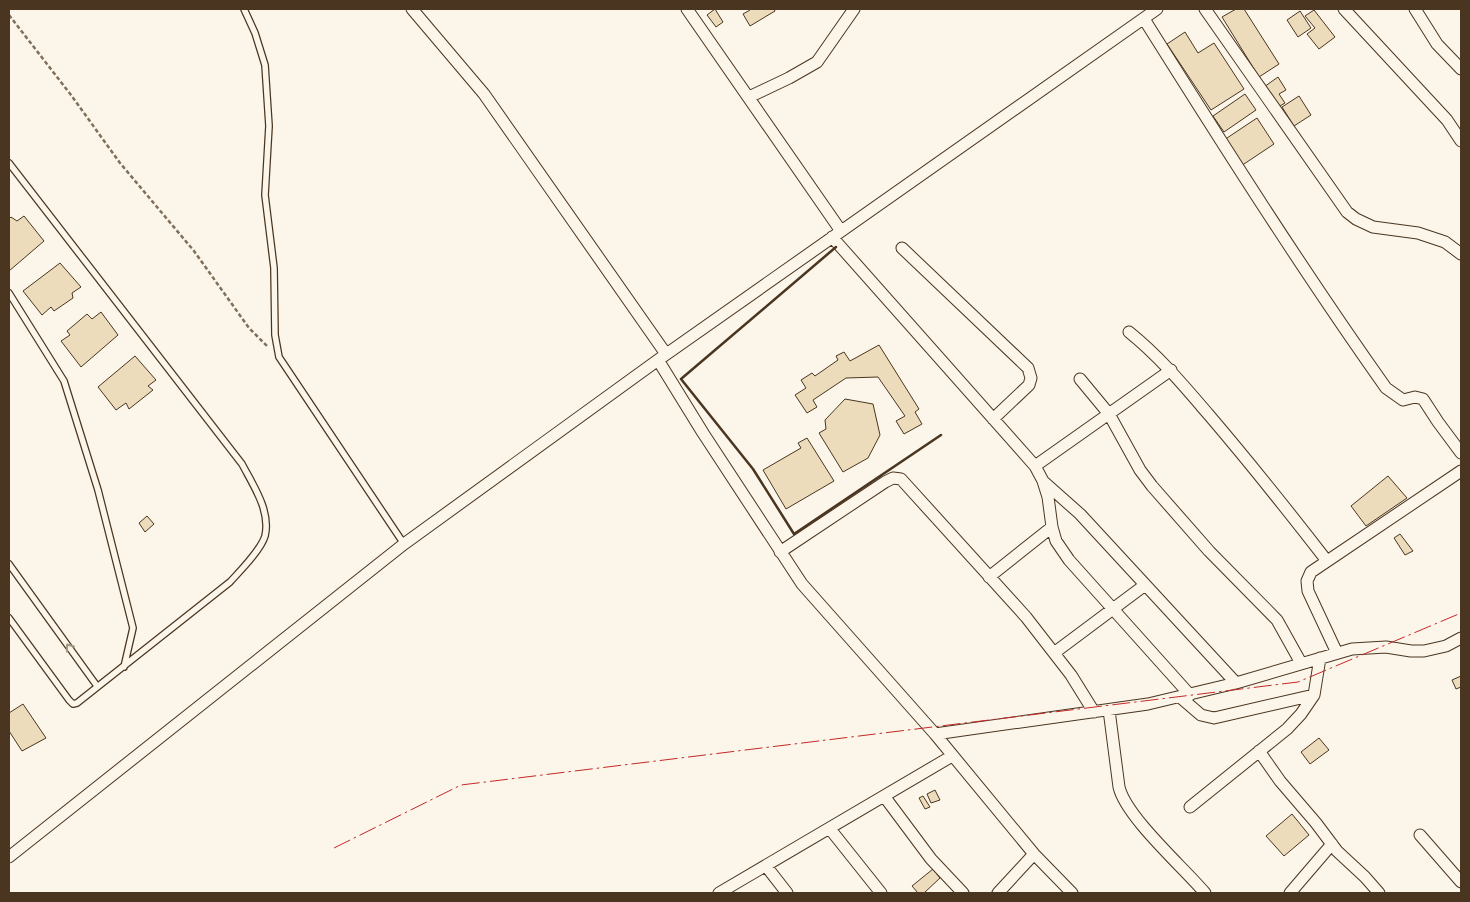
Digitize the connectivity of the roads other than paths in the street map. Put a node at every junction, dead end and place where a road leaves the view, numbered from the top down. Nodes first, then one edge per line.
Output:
1 (244, 9) edge
2 (412, 9) edge
3 (688, 9) edge
4 (854, 9) edge
5 (1157, 9) edge
6 (1205, 9) edge
7 (1344, 9) edge
8 (1415, 9) edge
9 (1144, 18) junction
10 (1461, 69) edge
11 (750, 97) junction
12 (1461, 142) edge
13 (9, 163) edge
14 (837, 234) junction
15 (902, 248) dead end
16 (1461, 254) edge
17 (10, 297) edge
18 (1130, 332) dead end
19 (662, 357) junction
20 (1171, 370) junction
21 (1080, 379) dead end
22 (1109, 414) junction
23 (993, 419) junction
24 (1461, 453) edge
25 (1035, 466) junction
26 (1461, 471) edge
27 (1043, 481) junction
28 (1052, 527) junction
29 (404, 544) junction
30 (780, 552) junction
31 (1327, 562) junction
32 (9, 564) edge
33 (989, 577) junction
34 (1145, 585) junction
35 (1113, 610) junction
36 (9, 618) edge
37 (1461, 638) edge
38 (1054, 653) junction
39 (1337, 653) junction
40 (1320, 658) junction
41 (1301, 664) junction
42 (124, 666) junction
43 (1236, 683) junction
44 (98, 686) junction
45 (1314, 694) junction
46 (1185, 696) junction
47 (1109, 710) junction
48 (1094, 712) junction
49 (935, 734) junction
50 (1259, 751) junction
51 (952, 756) junction
52 (884, 796) junction
53 (1190, 807) dead end
54 (830, 829) junction
55 (1420, 835) dead end
56 (1332, 844) junction
57 (1034, 854) junction
58 (9, 857) edge
59 (766, 866) junction
60 (1461, 882) edge
61 (719, 893) edge
62 (787, 893) edge
63 (881, 893) edge
64 (963, 893) edge
65 (998, 893) edge
66 (1072, 893) edge
67 (1205, 893) edge
68 (1290, 893) edge
69 (1379, 893) edge

1 - 29 lane
2 - 19 street
3 - 11 street
4 - 11 street
5 - 9 street
6 - 16 street
7 - 12 street
8 - 10 street
9 - 14 street
9 - 24 street
11 - 14 street
13 - 42 lane
14 - 19 street
14 - 23 street
15 - 23 street
17 - 42 lane
18 - 20 street
19 - 29 street
19 - 30 street
20 - 22 street
20 - 31 street
21 - 22 street
22 - 25 street
22 - 41 street
23 - 25 street
25 - 27 street
26 - 31 street
27 - 28 street
27 - 34 street
28 - 33 street
28 - 35 street
29 - 58 street
30 - 33 street
30 - 49 street
31 - 39 street
44 -> 32 lane
33 - 38 street
34 - 35 street
34 - 43 street
35 - 38 street
35 - 46 street
36 - 44 lane
37 - 39 street
38 - 48 street
39 - 40 street
40 - 41 street
40 - 45 street
41 - 43 street
42 - 44 lane
43 - 46 street
45 - 46 street
45 - 50 street
46 - 47 street
47 - 48 street
47 - 67 street
48 - 49 street
49 - 51 street
50 - 53 street
50 - 56 street
51 - 52 street
51 - 57 street
52 - 54 street
52 - 64 street
54 - 59 street
54 - 63 street
55 - 60 street
56 - 68 street
56 - 69 street
57 - 65 street
57 - 66 street
59 - 61 street
59 - 62 street

